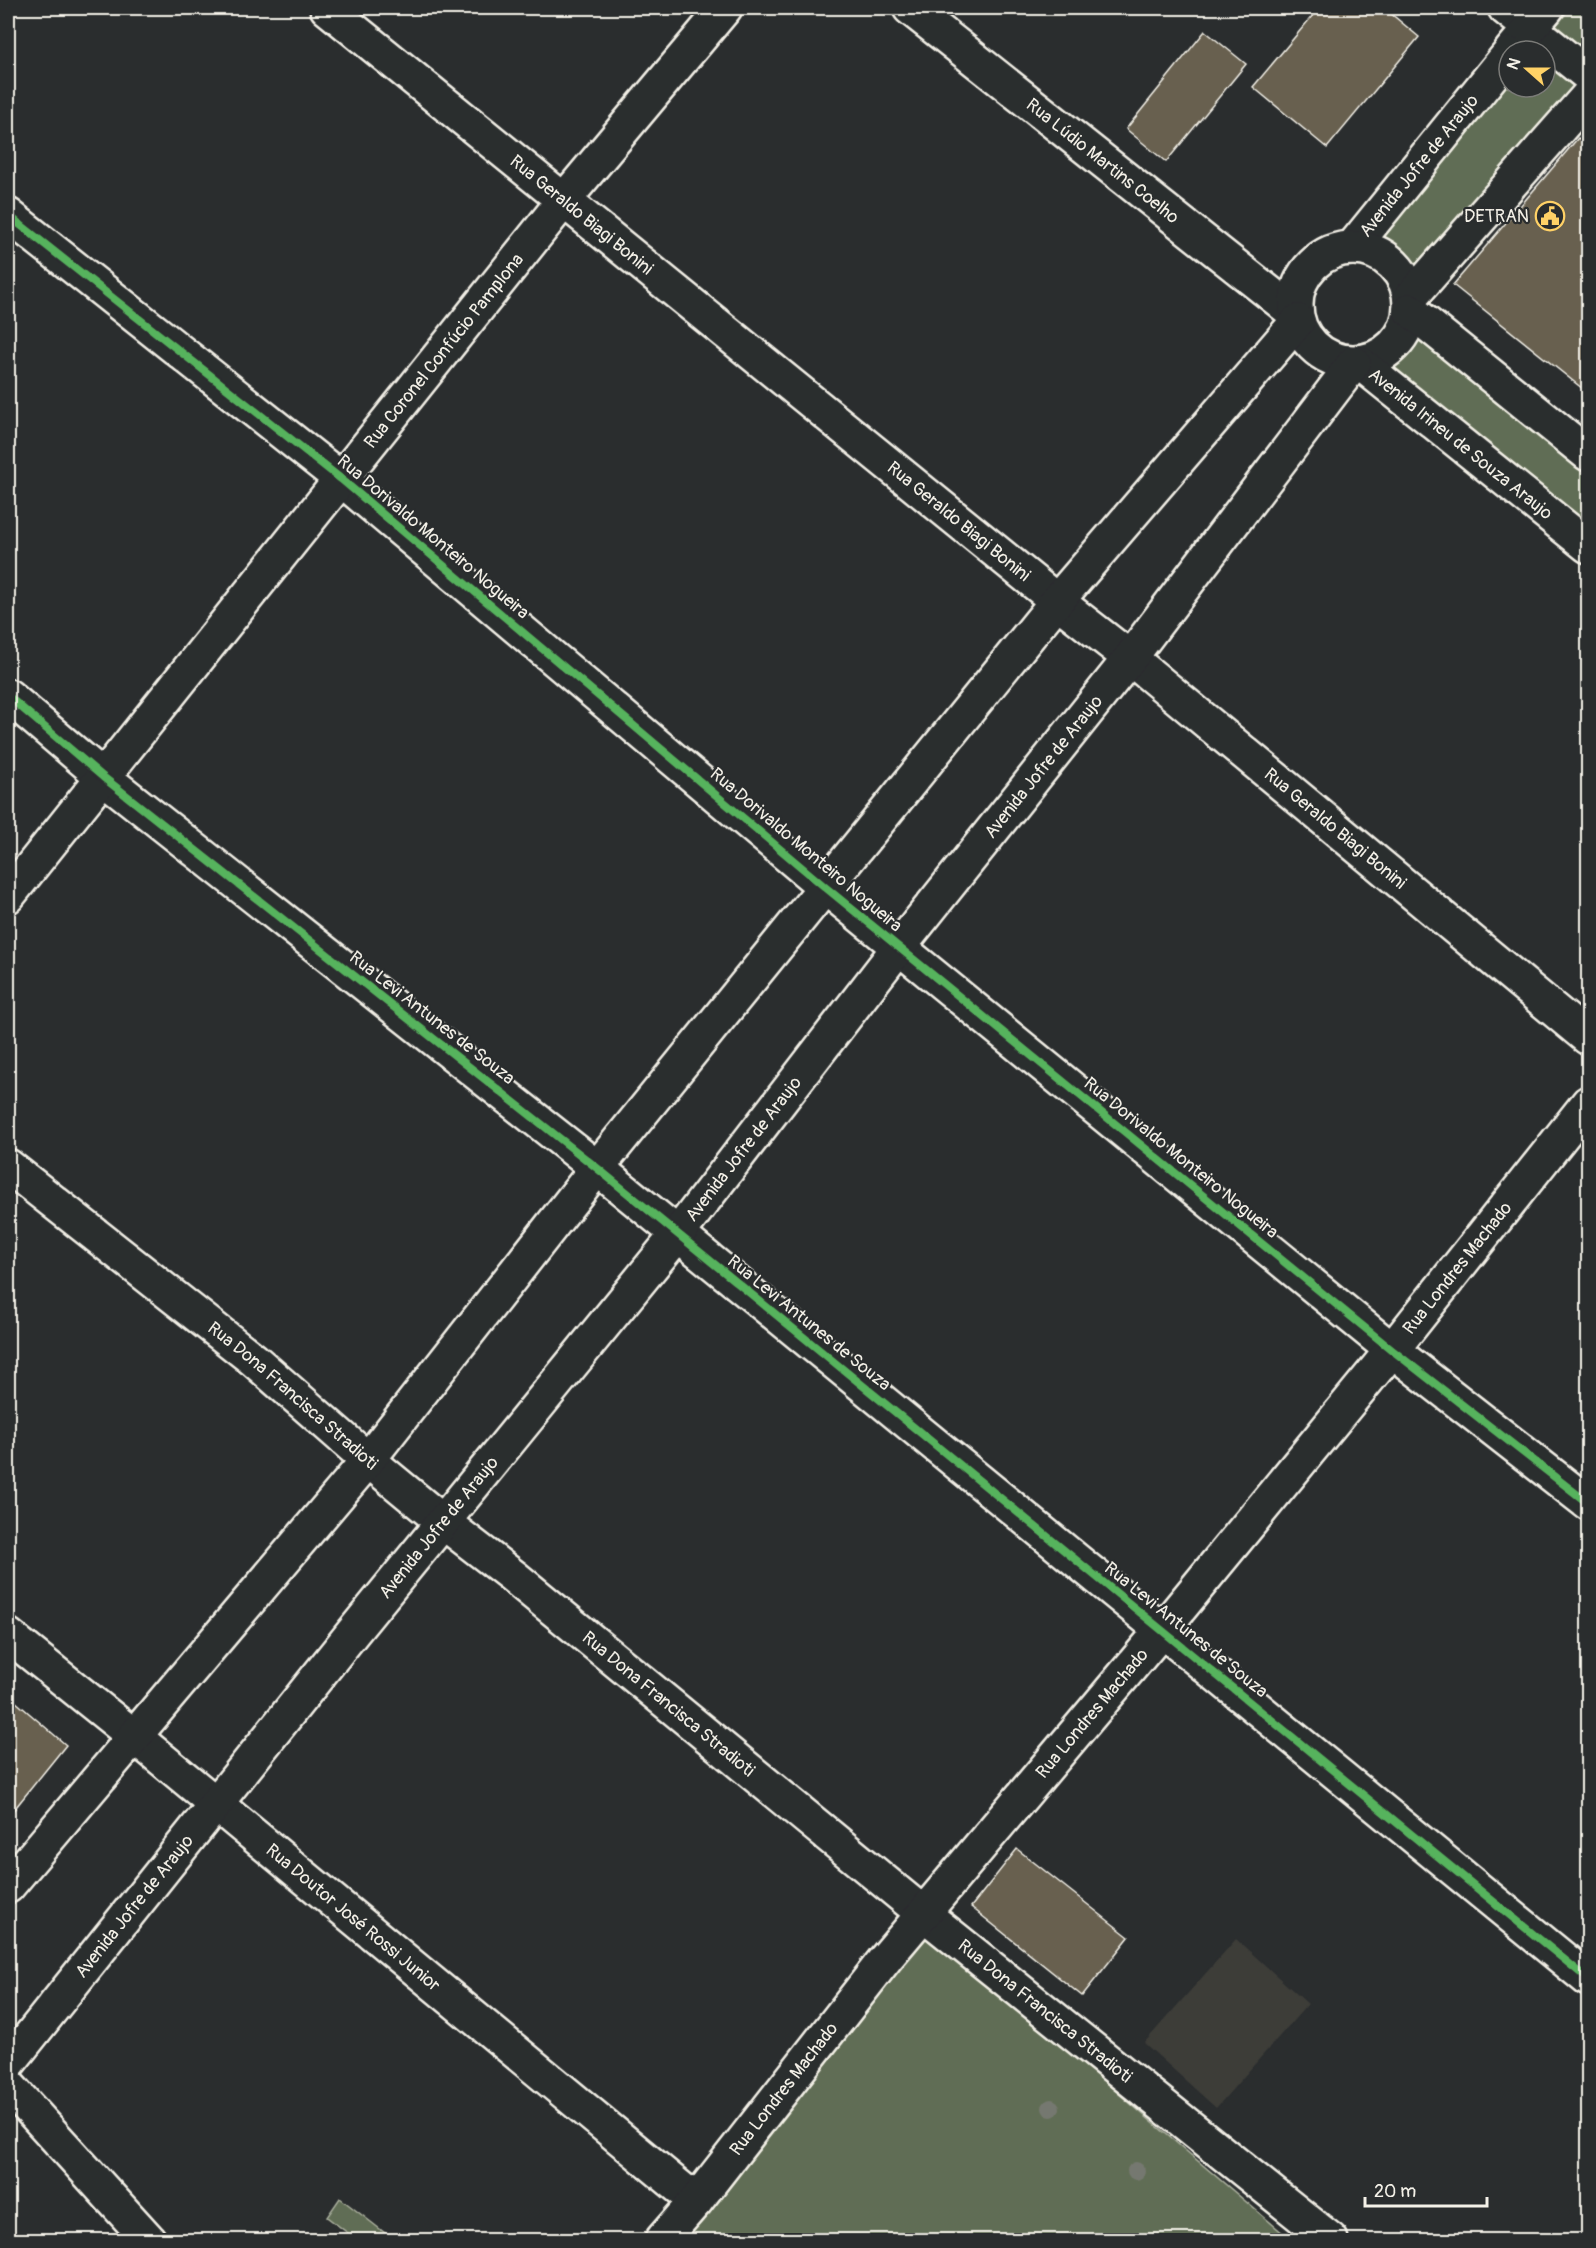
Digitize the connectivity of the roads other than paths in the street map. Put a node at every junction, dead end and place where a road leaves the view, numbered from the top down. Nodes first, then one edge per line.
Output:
1 (327, 8) edge
2 (725, 8) edge
3 (910, 8) edge
4 (1505, 8) edge
5 (1524, 35) edge
6 (1588, 75) edge
7 (1588, 96) edge
8 (564, 200) junction
9 (8, 215) edge
10 (1352, 248) junction
11 (1410, 304) junction
12 (1297, 317) junction
13 (1357, 363) junction
14 (1588, 454) edge
15 (341, 479) junction
16 (1588, 546) edge
17 (1057, 601) junction
18 (1130, 658) junction
19 (8, 696) edge
20 (103, 777) junction
21 (825, 886) junction
22 (8, 896) edge
23 (899, 947) junction
24 (1588, 1038) edge
25 (1588, 1103) edge
26 (8, 1166) edge
27 (597, 1168) junction
28 (677, 1235) junction
29 (1392, 1350) junction
30 (368, 1460) junction
31 (1588, 1503) edge
32 (443, 1522) junction
33 (1162, 1630) junction
34 (8, 1635) edge
35 (135, 1737) junction
36 (214, 1804) junction
37 (8, 1886) edge
38 (924, 1914) junction
39 (1588, 1979) edge
40 (8, 2064) edge
41 (8, 2085) edge
42 (696, 2200) junction
43 (149, 2241) edge
44 (662, 2241) edge
45 (1331, 2241) edge

1 - 8 street, Rua Geraldo Biagi Bonini
2 - 8 street, Rua Coronel Confúcio Pamplona
3 - 12 street, Rua Lúdio Martins Coelho
4 - 5 street
5 - 6 street
5 - 10 street, Avenida Jofre de Araujo
7 - 11 street
8 - 15 street, Rua Coronel Confúcio Pamplona
8 - 17 street, Rua Geraldo Biagi Bonini
9 - 15 street, Rua Dorivaldo Monteiro Nogueira
10 - 11 street
10 - 12 street
11 - 13 street
11 - 14 street
12 - 13 street
12 - 17 street
13 - 16 street, Avenida Irineu de Souza Araujo
13 - 18 street, Avenida Jofre de Araujo
15 - 20 street, Rua Coronel Confúcio Pamplona
15 - 21 street, Rua Dorivaldo Monteiro Nogueira
17 - 18 street, Rua Geraldo Biagi Bonini
17 - 21 street
18 - 23 street, Avenida Jofre de Araujo
18 - 24 street, Rua Geraldo Biagi Bonini
19 - 20 street, Rua Levi Antunes de Souza
20 - 22 street, Rua Coronel Confúcio Pamplona
20 - 27 street, Rua Levi Antunes de Souza
21 - 23 street, Rua Dorivaldo Monteiro Nogueira
21 - 27 street
23 - 28 street, Avenida Jofre de Araujo
23 - 29 street, Rua Dorivaldo Monteiro Nogueira
25 - 29 street, Rua Londres Machado
26 - 30 street, Rua Dona Francisca Stradioti
27 - 28 street, Rua Levi Antunes de Souza
27 - 30 street
28 - 32 street, Avenida Jofre de Araujo
28 - 33 street, Rua Levi Antunes de Souza
29 - 31 street, Rua Dorivaldo Monteiro Nogueira
29 - 33 street, Rua Londres Machado
30 - 32 street, Rua Dona Francisca Stradioti
30 - 35 street
32 - 36 street, Avenida Jofre de Araujo
32 - 38 street, Rua Dona Francisca Stradioti
33 - 38 street, Rua Londres Machado
33 - 39 street, Rua Levi Antunes de Souza
34 - 35 street, Rua Doutor José Rossi Junior
35 - 36 street, Rua Doutor José Rossi Junior
35 - 37 street
36 - 40 street, Avenida Jofre de Araujo
36 - 42 street, Rua Doutor José Rossi Junior
38 - 42 street, Rua Londres Machado
38 - 45 street, Rua Dona Francisca Stradioti
41 - 43 street
42 - 44 street, Rua Londres Machado

